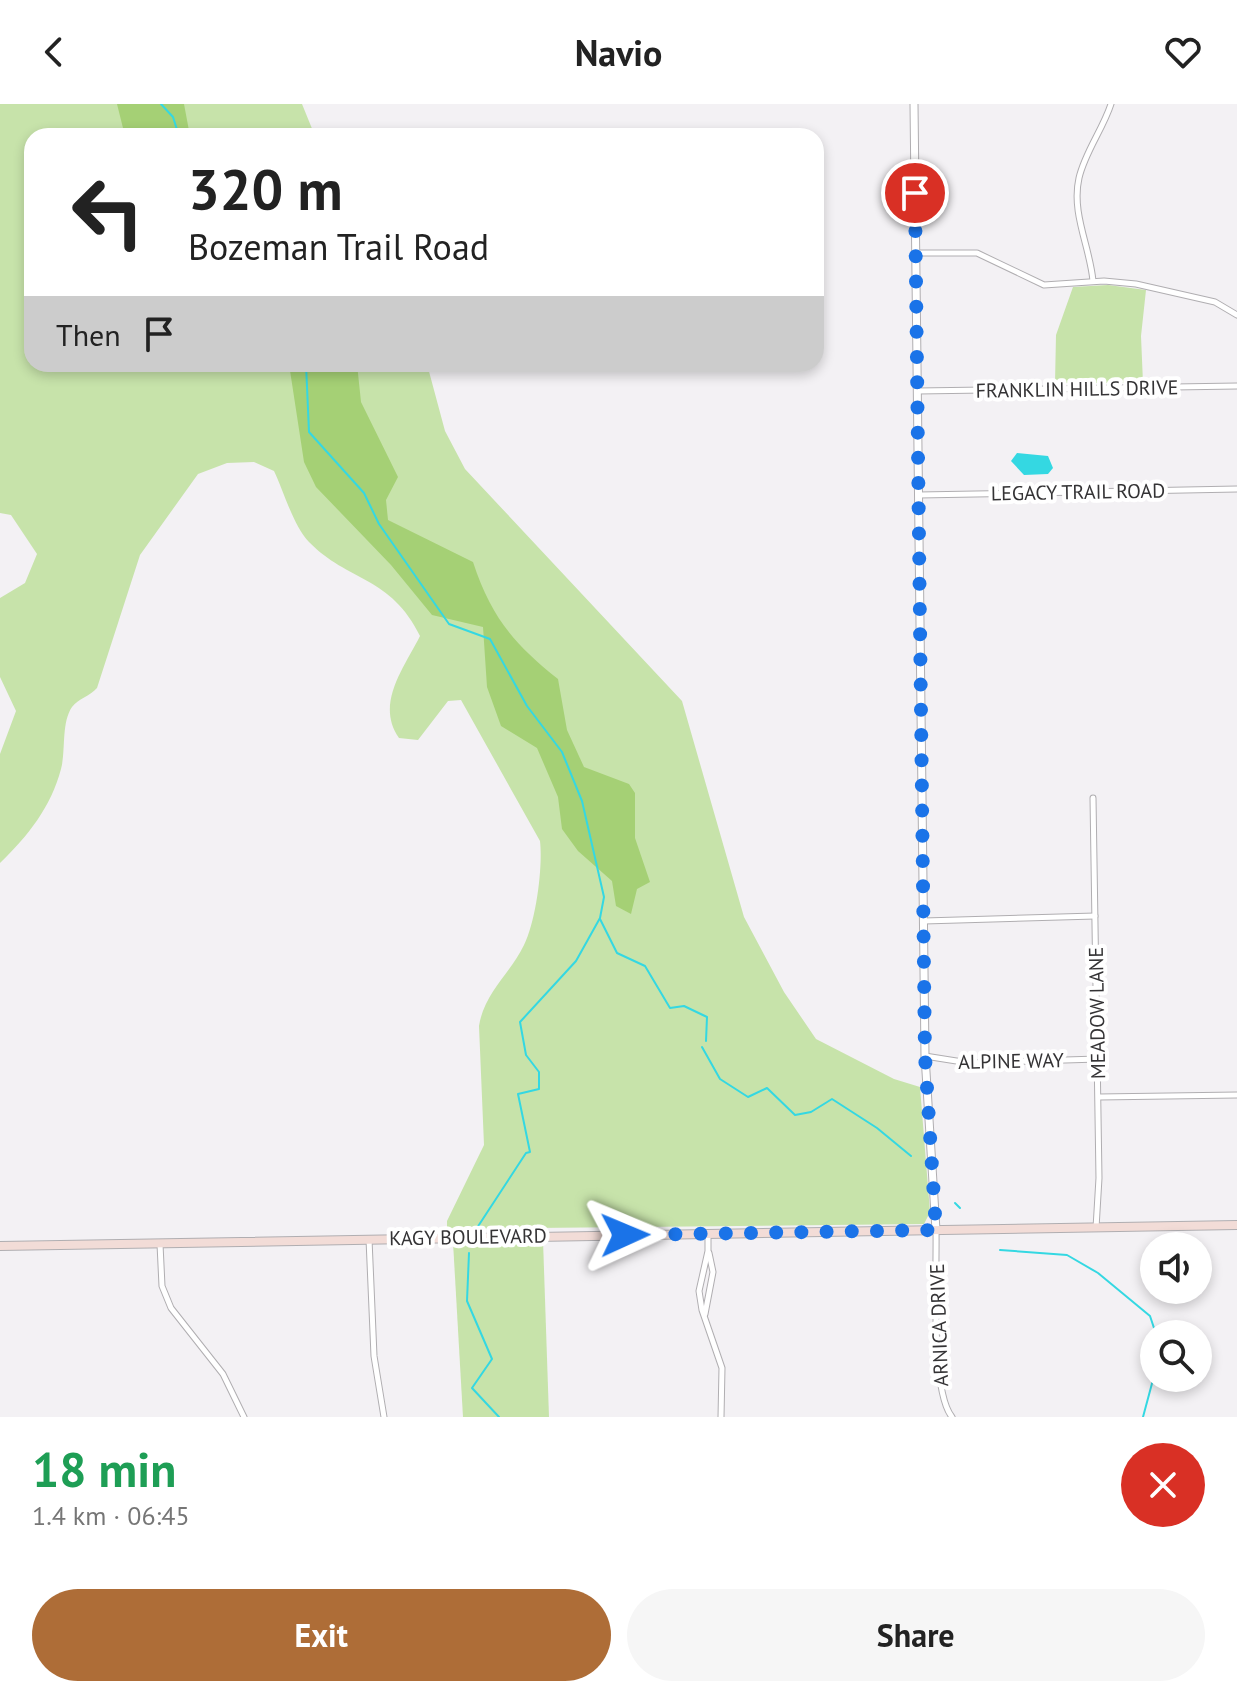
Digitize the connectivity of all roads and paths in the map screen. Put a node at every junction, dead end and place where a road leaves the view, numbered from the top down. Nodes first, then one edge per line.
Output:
1 (914, 104) edge
2 (1111, 104) edge
3 (916, 253) junction
4 (1093, 281) junction
5 (1237, 315) edge
6 (1237, 386) edge
7 (917, 392) junction
8 (1237, 489) edge
9 (918, 495) junction
10 (1093, 798) dead end
11 (1095, 916) junction
12 (924, 921) junction
13 (925, 1056) junction
14 (1098, 1059) junction
15 (1237, 1095) edge
16 (1099, 1097) junction
17 (1237, 1225) edge
18 (1096, 1228) junction
19 (936, 1230) junction
20 (708, 1233) junction
21 (369, 1239) junction
22 (160, 1243) junction
23 (0, 1246) edge
24 (708, 1251) junction
25 (705, 1319) junction
26 (244, 1417) edge
27 (384, 1417) edge
28 (721, 1417) edge
29 (952, 1417) edge

1 - 3 street
2 - 4 street
3 - 4 street
3 - 7 street
4 - 5 street
6 - 7 street, FRANKLIN HILLS DRIVE
7 - 9 street
8 - 9 street, LEGACY TRAIL ROAD
9 - 12 street
10 - 11 street, MEADOW LANE
11 - 12 street
11 - 14 street, MEADOW LANE
12 - 13 street
13 - 14 street, ALPINE WAY
13 - 19 street
14 - 16 street, MEADOW LANE
15 - 16 street
16 - 18 street, MEADOW LANE
17 - 18 main road, KAGY BOULEVARD
18 - 19 main road, KAGY BOULEVARD
19 - 20 main road, KAGY BOULEVARD
19 - 29 street, ARNICA DRIVE
20 - 21 main road, KAGY BOULEVARD
20 - 24 street
21 - 22 main road, KAGY BOULEVARD
21 - 27 street
22 - 23 main road, KAGY BOULEVARD
22 - 26 street
24 - 25 street
24 - 25 street
25 - 28 street

